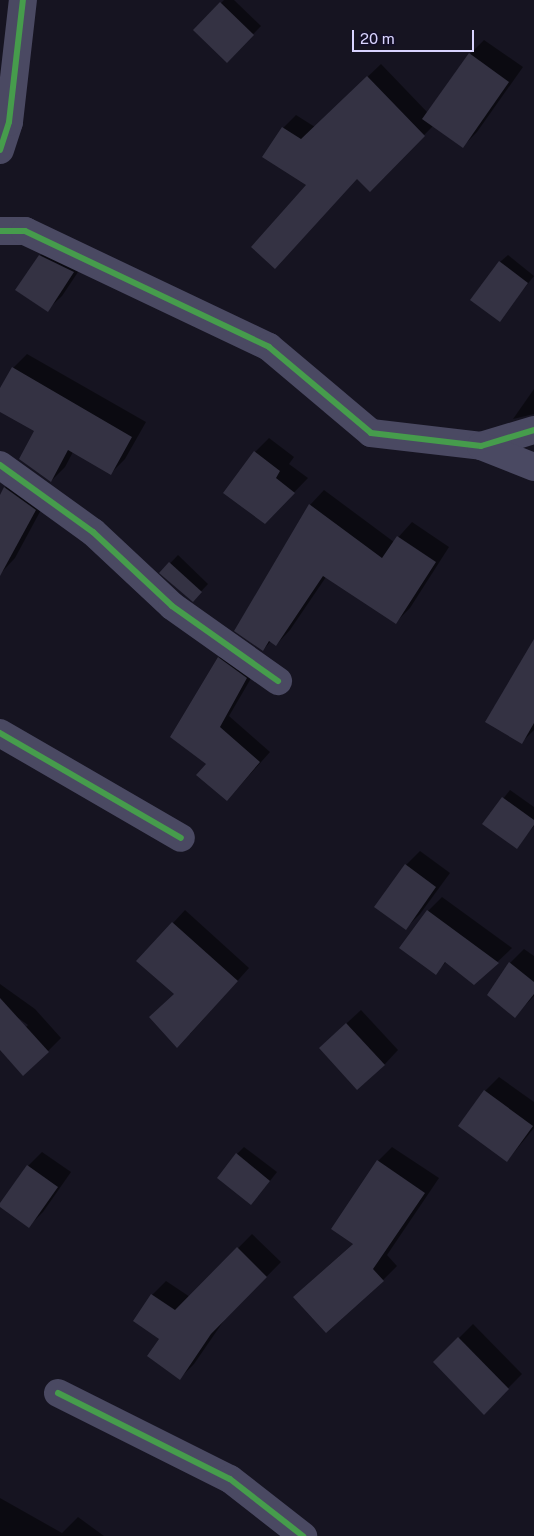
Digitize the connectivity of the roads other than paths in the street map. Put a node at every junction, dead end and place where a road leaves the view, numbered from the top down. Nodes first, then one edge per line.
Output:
1 (23, 0) edge
2 (0, 150) edge
3 (0, 231) edge
4 (534, 430) edge
5 (481, 446) junction
6 (0, 465) edge
7 (534, 467) edge
8 (278, 681) dead end
9 (0, 732) edge
10 (181, 838) dead end
11 (58, 1392) dead end
12 (303, 1536) edge

1 - 2 street
3 - 5 street
4 - 5 street
5 - 7 street
6 - 8 street
9 - 10 street
11 - 12 street

